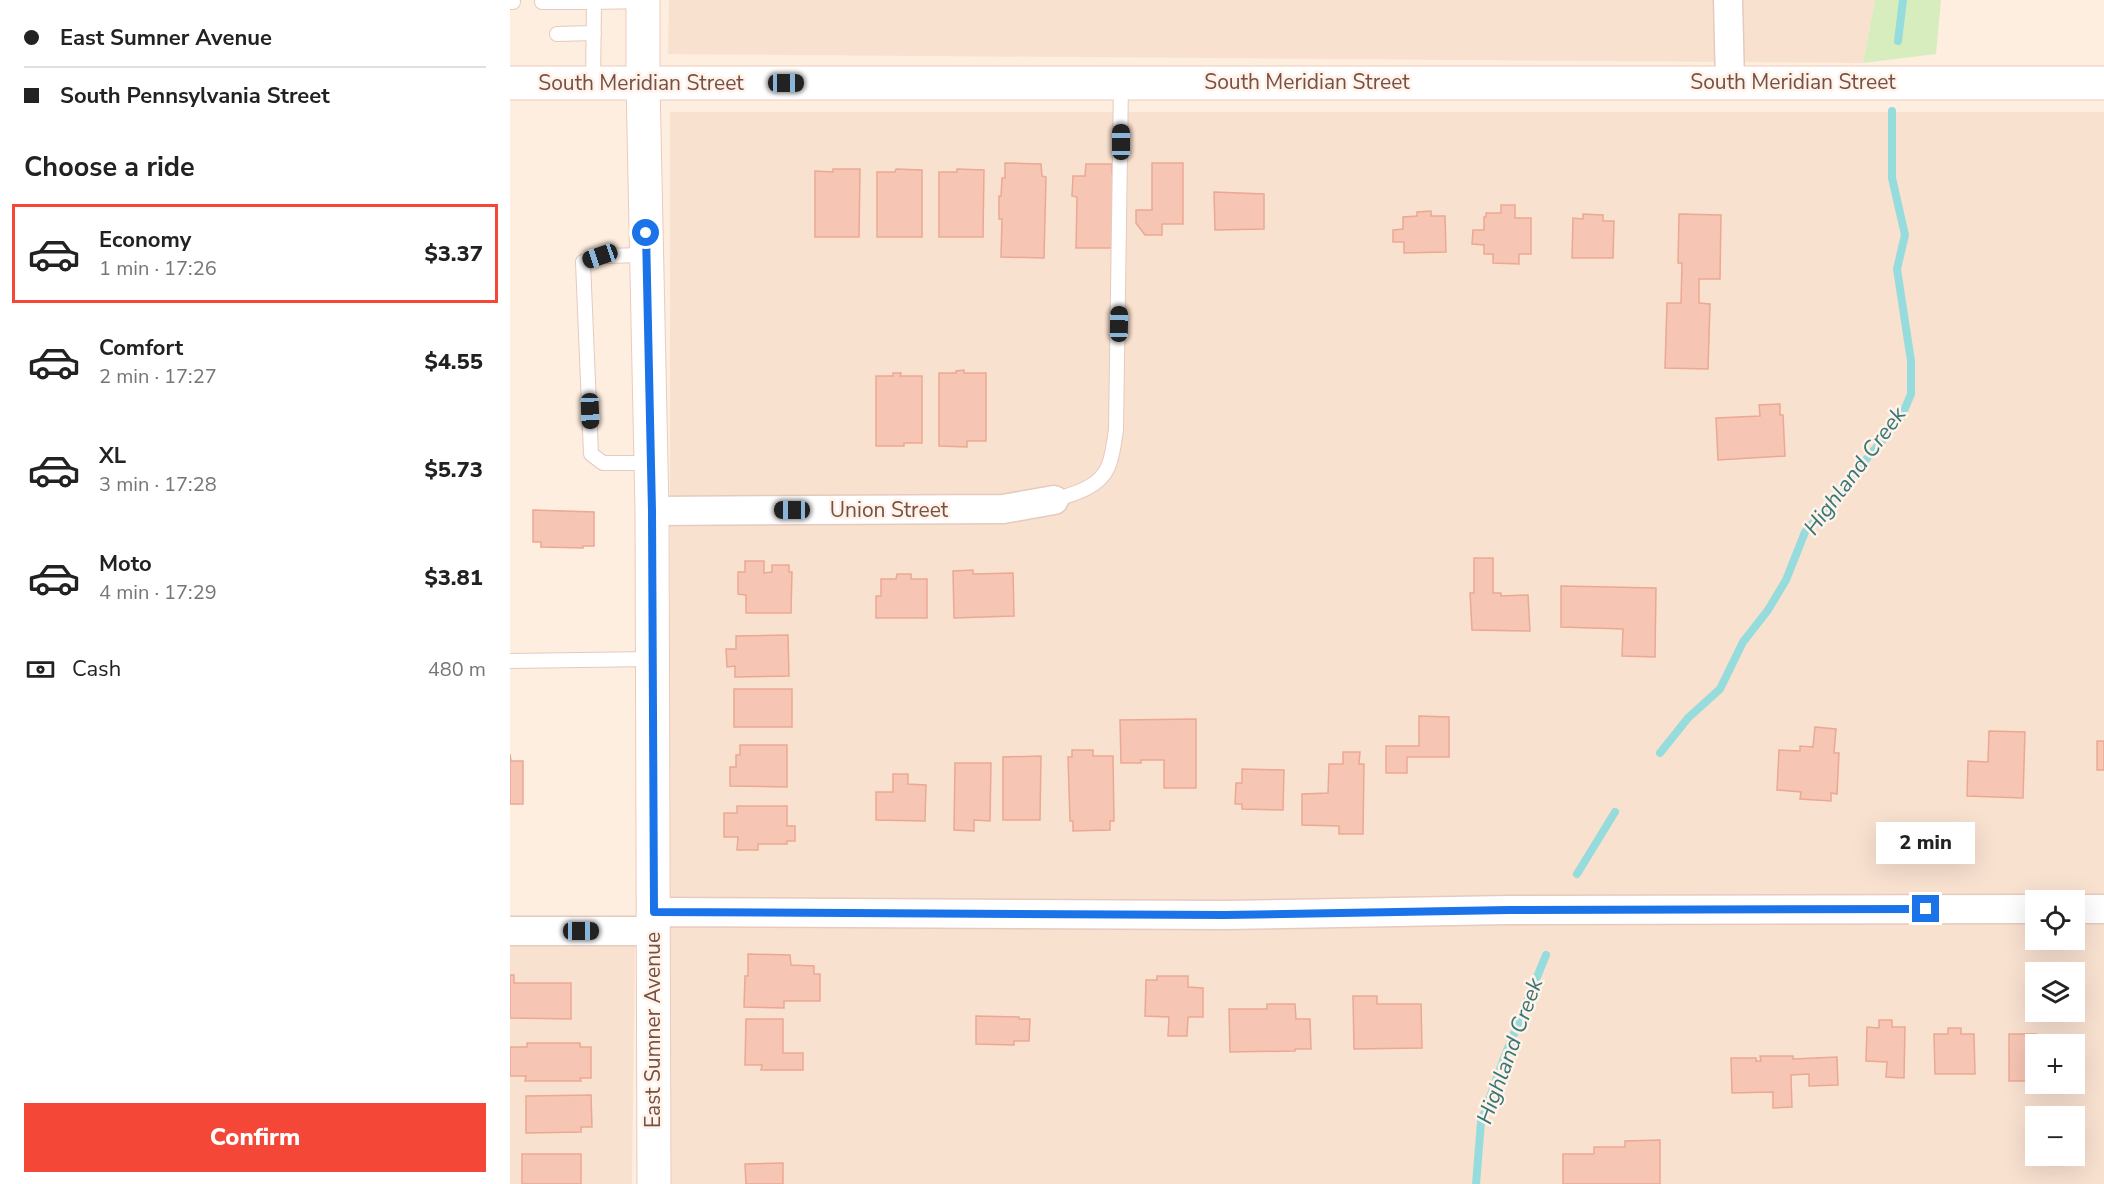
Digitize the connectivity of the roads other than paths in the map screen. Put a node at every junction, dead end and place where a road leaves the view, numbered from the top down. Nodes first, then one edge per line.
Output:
1 (643, 0) edge
2 (1728, 0) edge
3 (594, 1) edge
4 (542, 2) dead end
5 (594, 33) junction
6 (557, 34) dead end
7 (1730, 82) junction
8 (510, 83) edge
9 (643, 83) junction
10 (1121, 83) junction
11 (2104, 83) edge
12 (593, 85) junction
13 (646, 255) junction
14 (651, 463) junction
15 (1054, 500) joint
16 (652, 511) junction
17 (652, 659) junction
18 (510, 661) edge
19 (2025, 909) edge
20 (2085, 909) edge
21 (2104, 909) edge
22 (653, 921) junction
23 (510, 931) edge
24 (654, 1184) edge

1 - 3 lane
1 - 9 main road, East Sumner Avenue
2 - 7 street
3 - 4 lane
3 - 5 lane
5 - 6 lane
5 - 12 lane
7 - 10 main road, South Meridian Street
7 - 11 main road, South Meridian Street
8 - 12 main road, South Meridian Street
9 - 10 main road, South Meridian Street
9 - 12 main road, South Meridian Street
9 - 13 main road, East Sumner Avenue
10 - 15 lane
13 - 14 main road, East Sumner Avenue
13 - 14 lane
14 - 16 main road, East Sumner Avenue
15 - 16 street, Union Street
16 - 17 main road, East Sumner Avenue
17 - 18 lane
17 - 22 main road, East Sumner Avenue
19 - 22 street
20 - 21 street
22 - 23 street
22 - 24 main road, East Sumner Avenue

